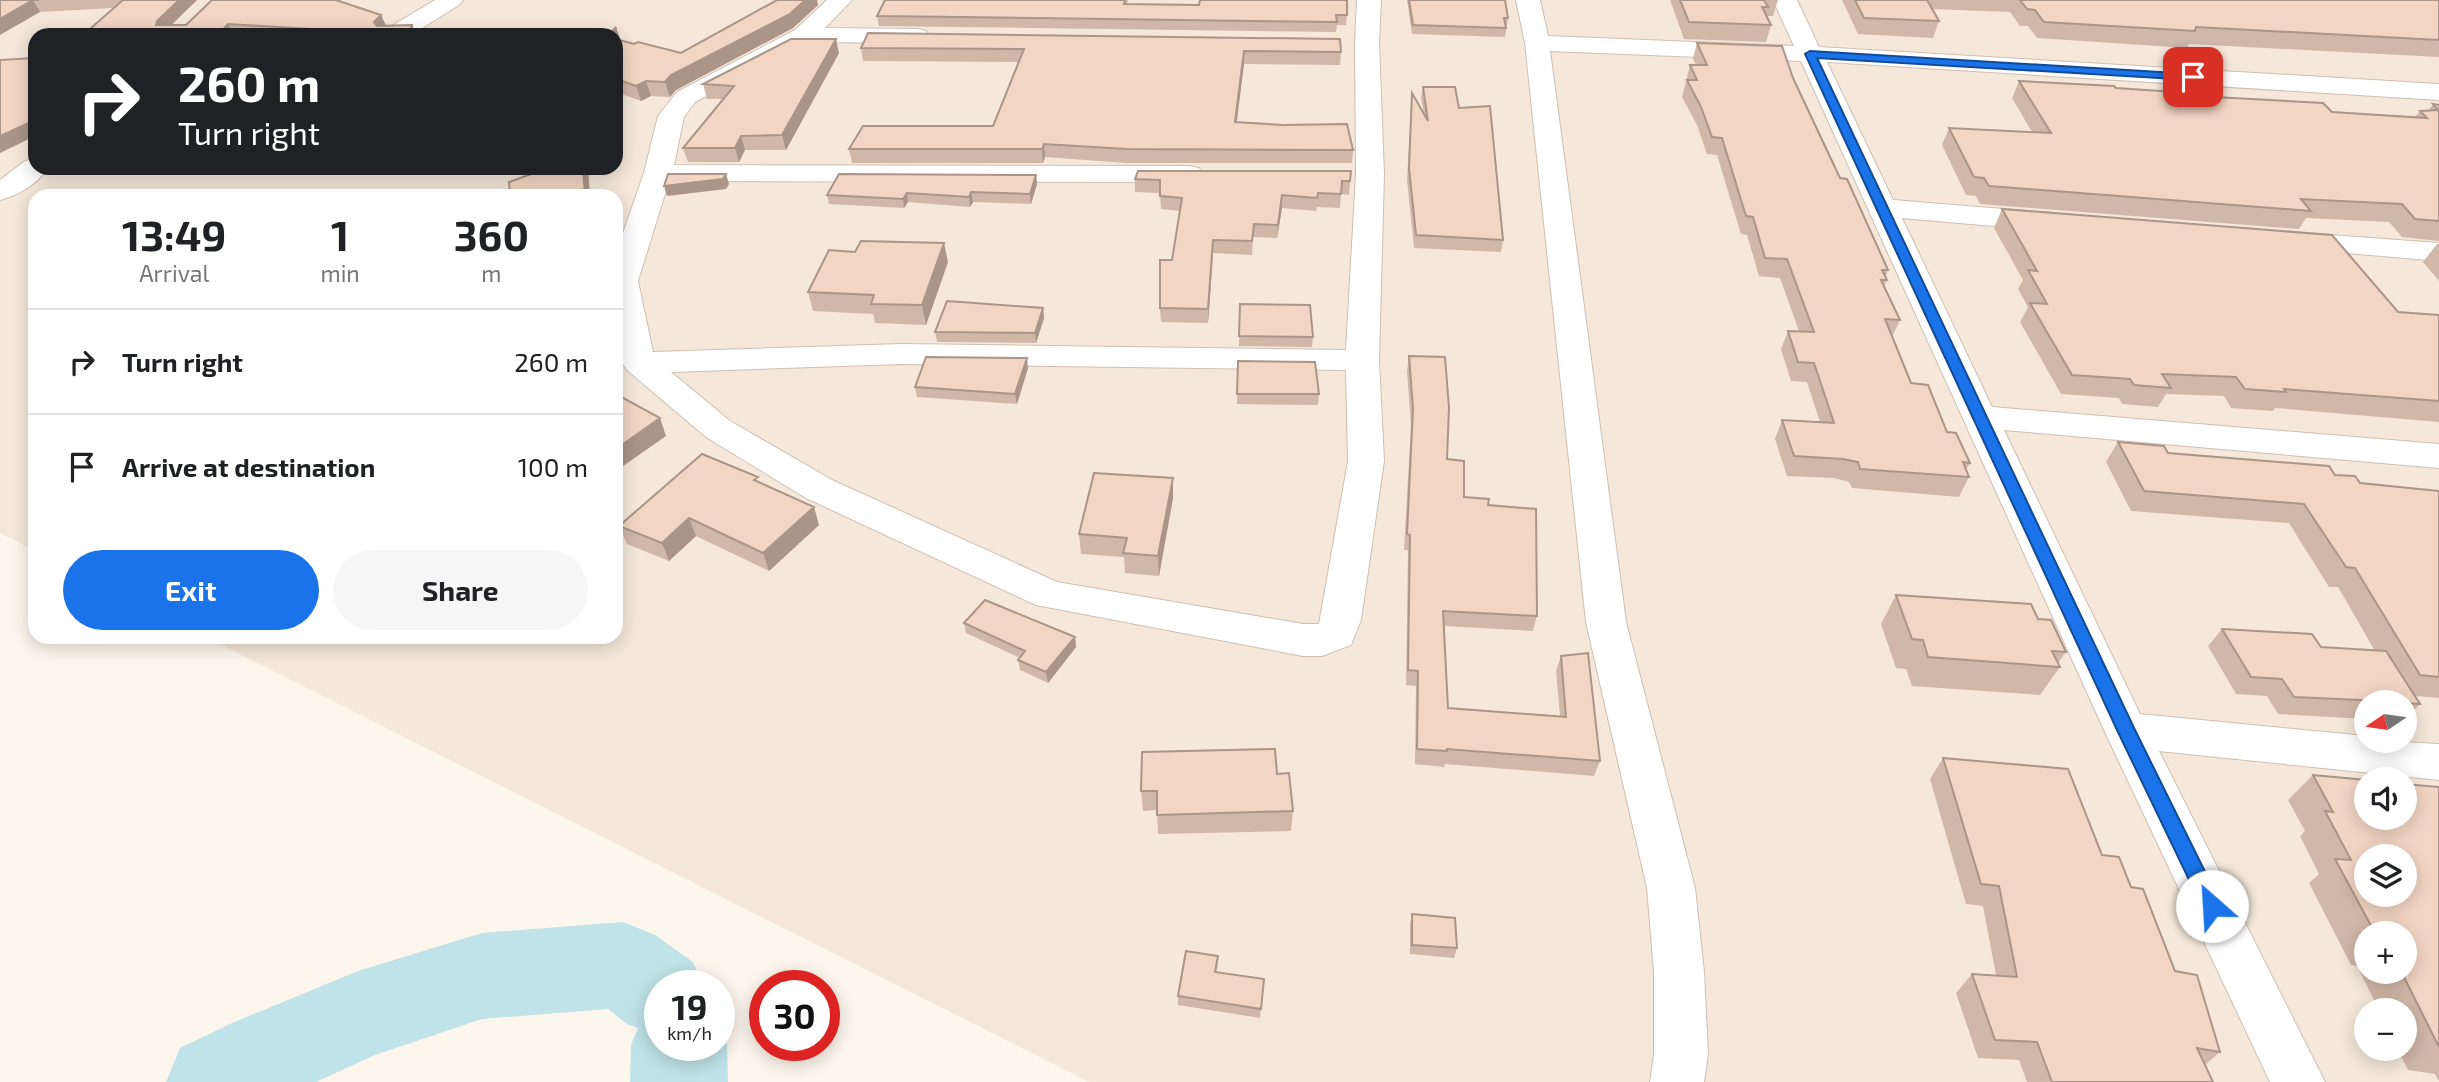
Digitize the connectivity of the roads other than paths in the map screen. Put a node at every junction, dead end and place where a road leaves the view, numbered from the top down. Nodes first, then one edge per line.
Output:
1 (451, 0) edge
2 (840, 0) edge
3 (1369, 0) edge
4 (1528, 0) edge
5 (1785, 0) edge
6 (405, 28) edge
7 (804, 35) junction
8 (941, 37) edge
9 (1537, 43) junction
10 (1810, 54) junction
11 (2439, 92) edge
12 (659, 173) junction
13 (28, 174) edge
14 (1216, 174) edge
15 (0, 191) edge
16 (1882, 208) junction
17 (2076, 224) edge
18 (2255, 238) edge
19 (2439, 252) edge
20 (623, 278) edge
21 (623, 286) edge
22 (1362, 360) junction
23 (639, 363) junction
24 (1979, 417) junction
25 (2439, 456) edge
26 (2126, 730) junction
27 (2439, 762) edge
28 (1677, 1082) edge
29 (2298, 1082) edge

1 - 6 street
2 - 7 street
3 - 22 street
4 - 9 street
5 - 10 street
7 - 8 street
7 - 12 street
9 - 10 street
9 - 28 street
10 - 11 street
10 - 16 street
12 - 14 street
12 - 20 street
13 - 15 street
16 - 17 street
16 - 24 street
18 - 19 street
21 - 23 street
22 - 23 street
22 - 23 street
24 - 25 street
24 - 26 street
26 - 27 street
26 - 29 street

